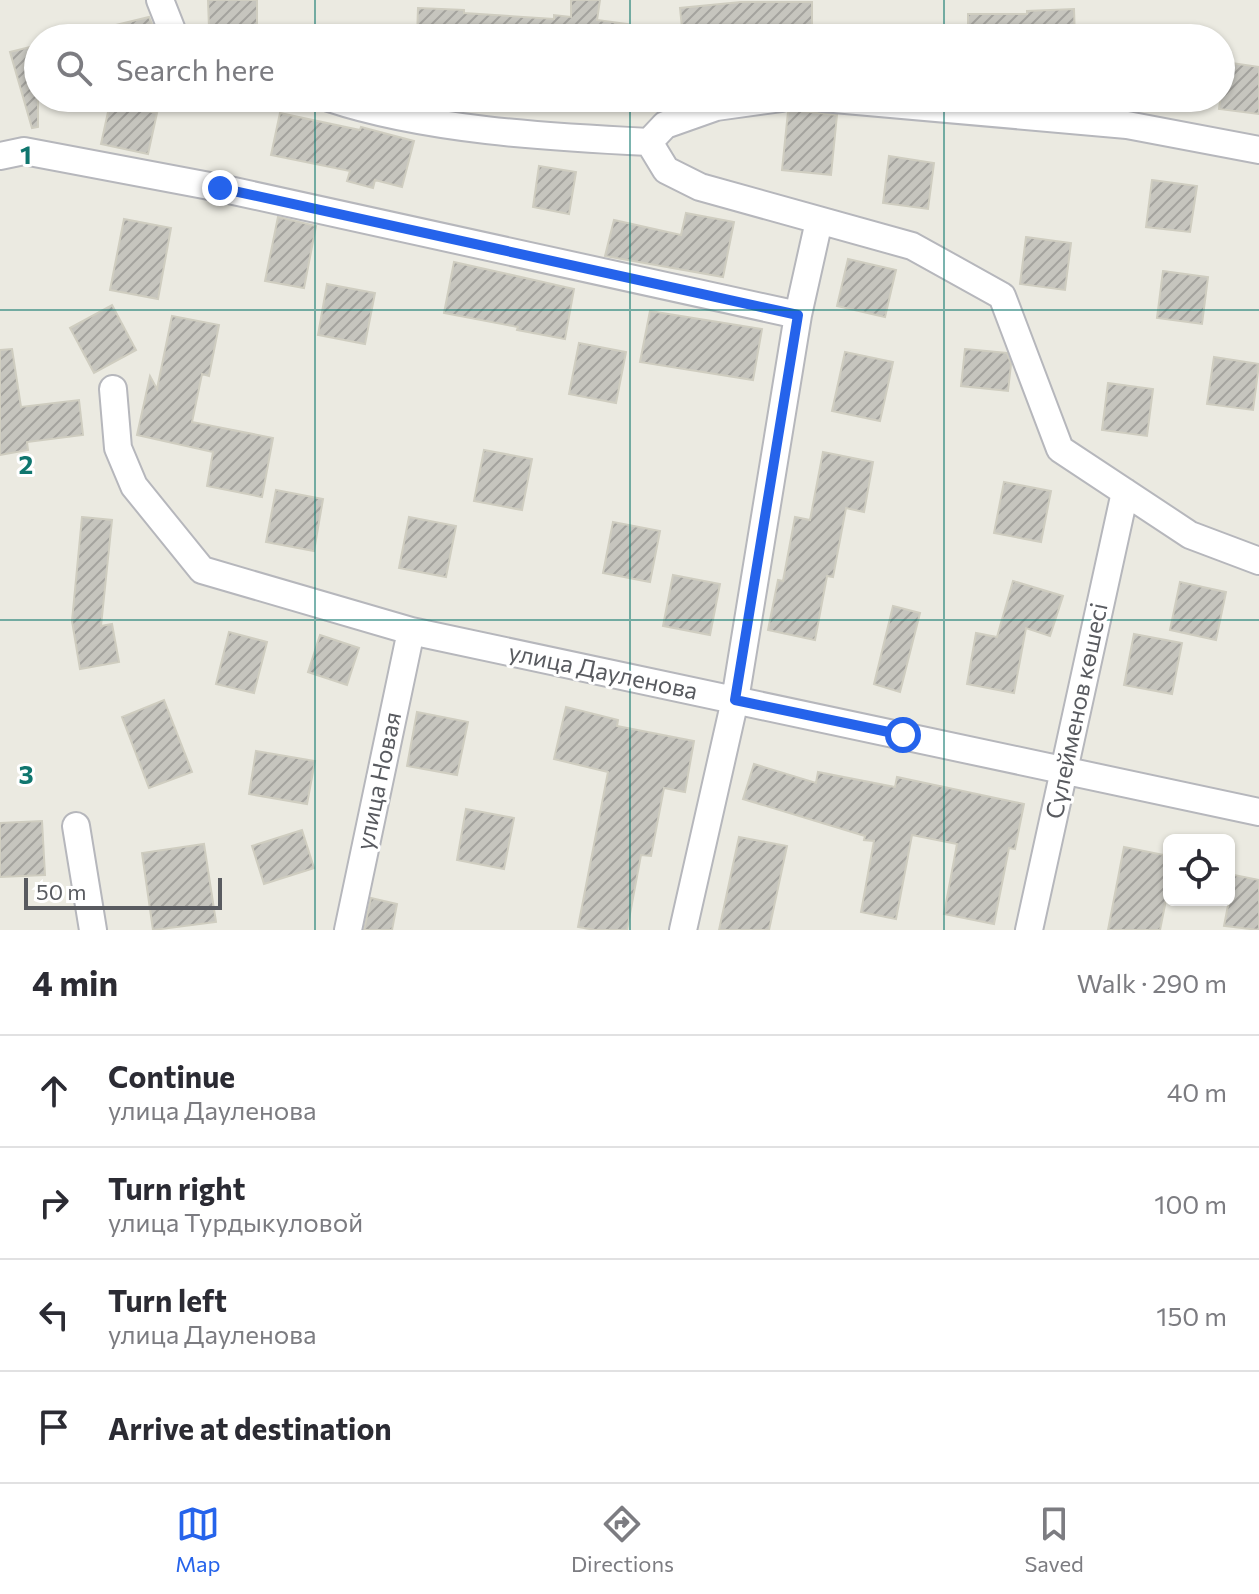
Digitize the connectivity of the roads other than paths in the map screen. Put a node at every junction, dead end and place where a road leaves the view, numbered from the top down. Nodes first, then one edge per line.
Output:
1 (160, 0) edge
2 (169, 24) edge
3 (377, 112) edge
4 (702, 112) edge
5 (981, 112) edge
6 (649, 142) junction
7 (1259, 150) edge
8 (0, 156) edge
9 (819, 221) junction
10 (798, 315) junction
11 (113, 389) dead end
12 (1125, 492) junction
13 (1259, 561) edge
14 (411, 631) junction
15 (735, 700) junction
16 (1064, 769) junction
17 (1259, 812) edge
18 (76, 826) dead end
19 (93, 930) edge
20 (348, 930) edge
21 (683, 930) edge
22 (1029, 930) edge

1 - 2 street
3 - 6 street
4 - 6 street
5 - 7 street
6 - 9 street
8 - 10 street
9 - 10 street
9 - 12 street
10 - 15 street
11 - 14 street, улица Дауленова
12 - 13 street
12 - 16 street, Сүлейменов көшесі
14 - 15 street, улица Дауленова
14 - 20 street, улица Новая
15 - 16 street, улица Дауленова
15 - 21 street
16 - 17 street, улица Дауленова
16 - 22 street, Сүлейменов көшесі
18 - 19 street

